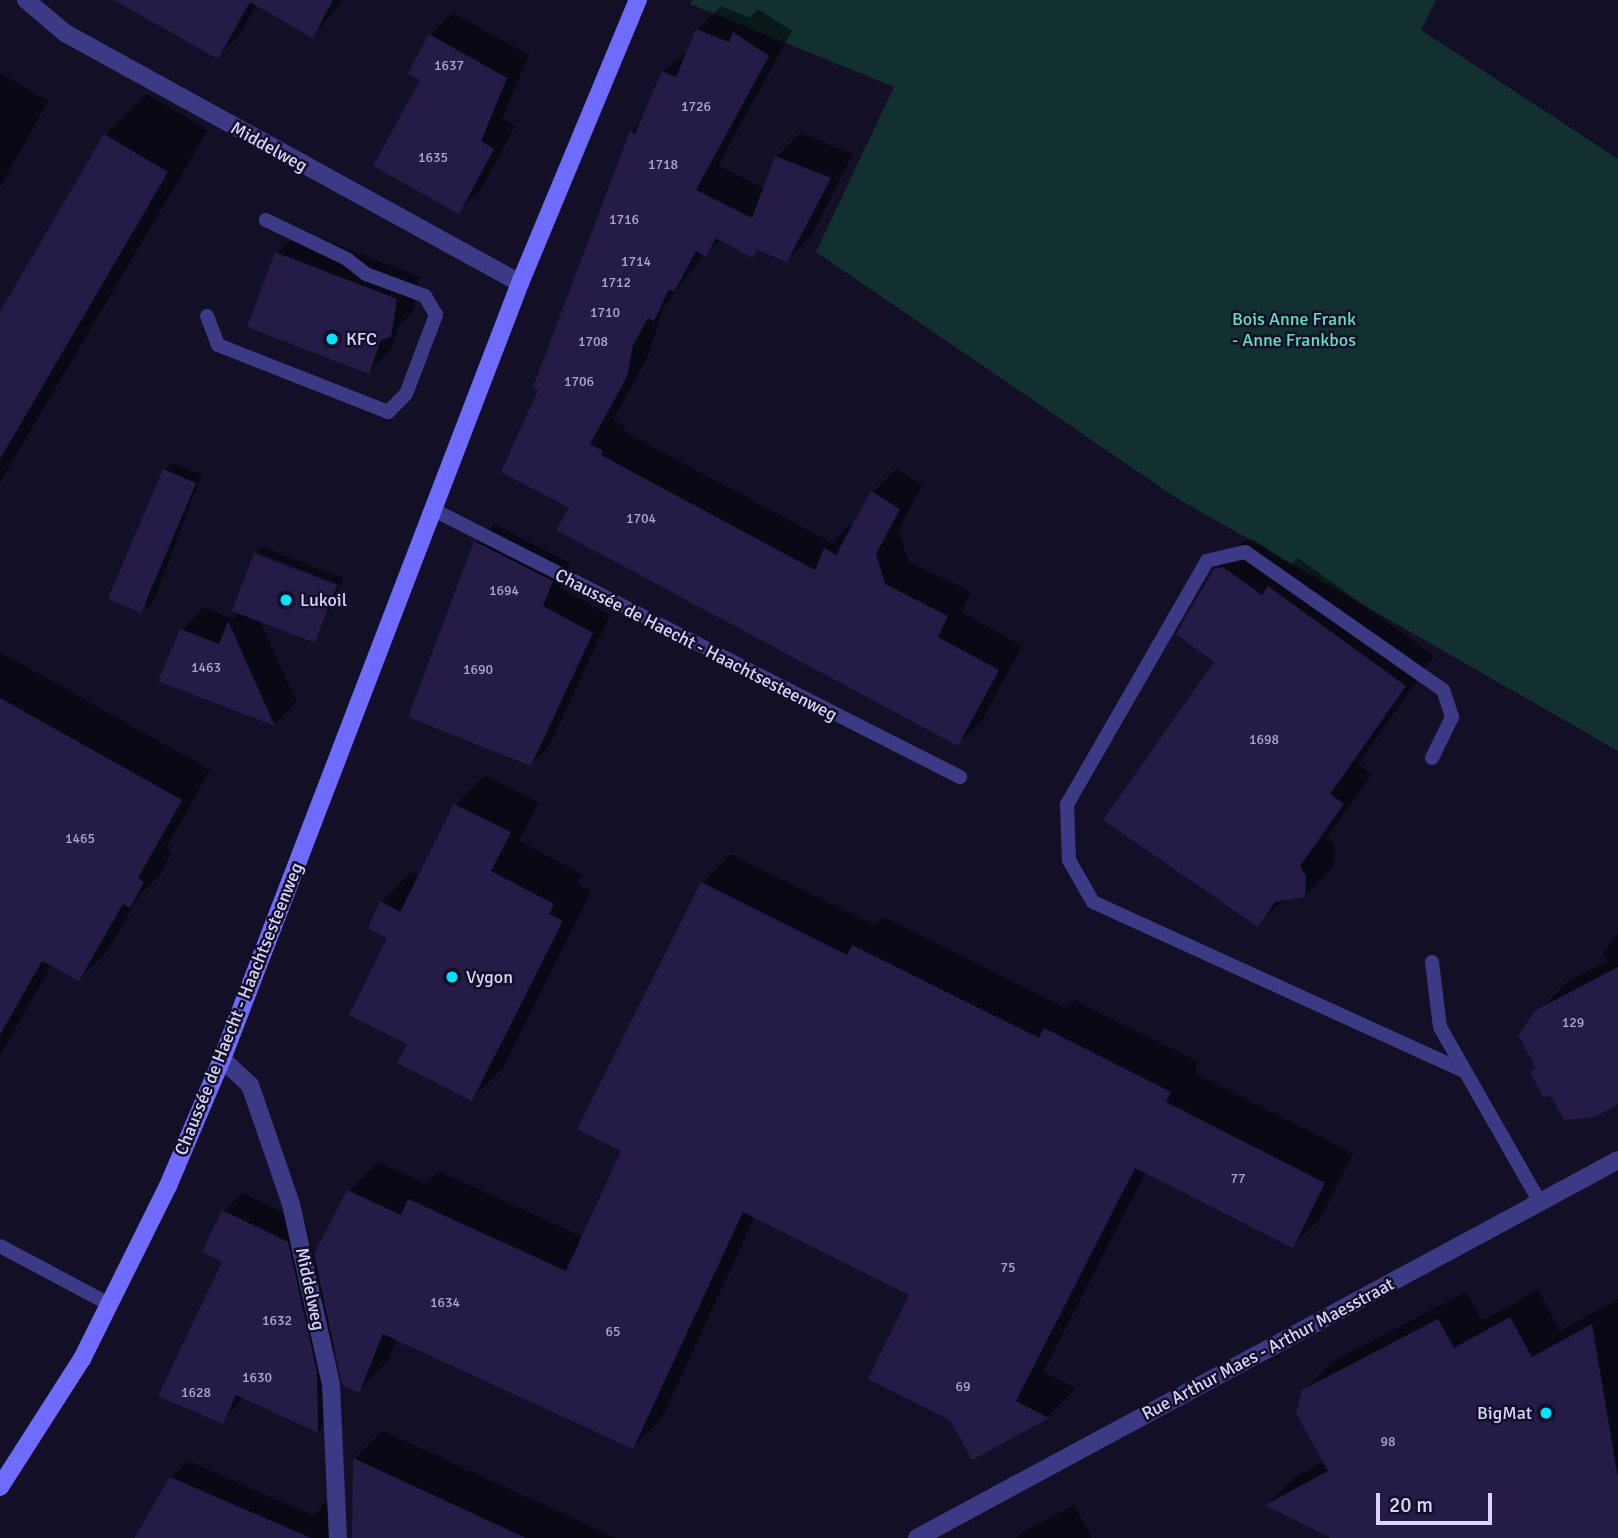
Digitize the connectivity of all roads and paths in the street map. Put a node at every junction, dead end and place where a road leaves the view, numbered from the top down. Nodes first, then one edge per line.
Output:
1 (26, 0) edge
2 (638, 0) edge
3 (267, 220) dead end
4 (520, 283) junction
5 (207, 316) dead end
6 (434, 510) junction
7 (1432, 758) dead end
8 (960, 777) dead end
9 (1432, 962) dead end
10 (222, 1059) junction
11 (1464, 1071) junction
12 (1618, 1160) edge
13 (1540, 1202) junction
14 (0, 1246) edge
15 (109, 1304) junction
16 (0, 1487) edge
17 (338, 1538) edge
18 (917, 1538) edge

1 - 4 street, Middelweg
2 - 4 main road, Chaussée de Haecht - Haachtsesteenweg
3 - 5 lane
4 - 6 main road, Chaussée de Haecht - Haachtsesteenweg
6 - 8 lane, Chaussée de Haecht - Haachtsesteenweg
6 - 10 main road, Chaussée de Haecht - Haachtsesteenweg
7 - 11 lane
9 - 11 lane
10 - 15 main road, Chaussée de Haecht - Haachtsesteenweg
10 - 17 street, Middelweg
11 - 13 lane
12 - 13 street, Rue Arthur Maes - Arthur Maesstraat
13 - 18 street, Rue Arthur Maes - Arthur Maesstraat
14 - 15 lane
15 - 16 main road, Chaussée de Haecht - Haachtsesteenweg

